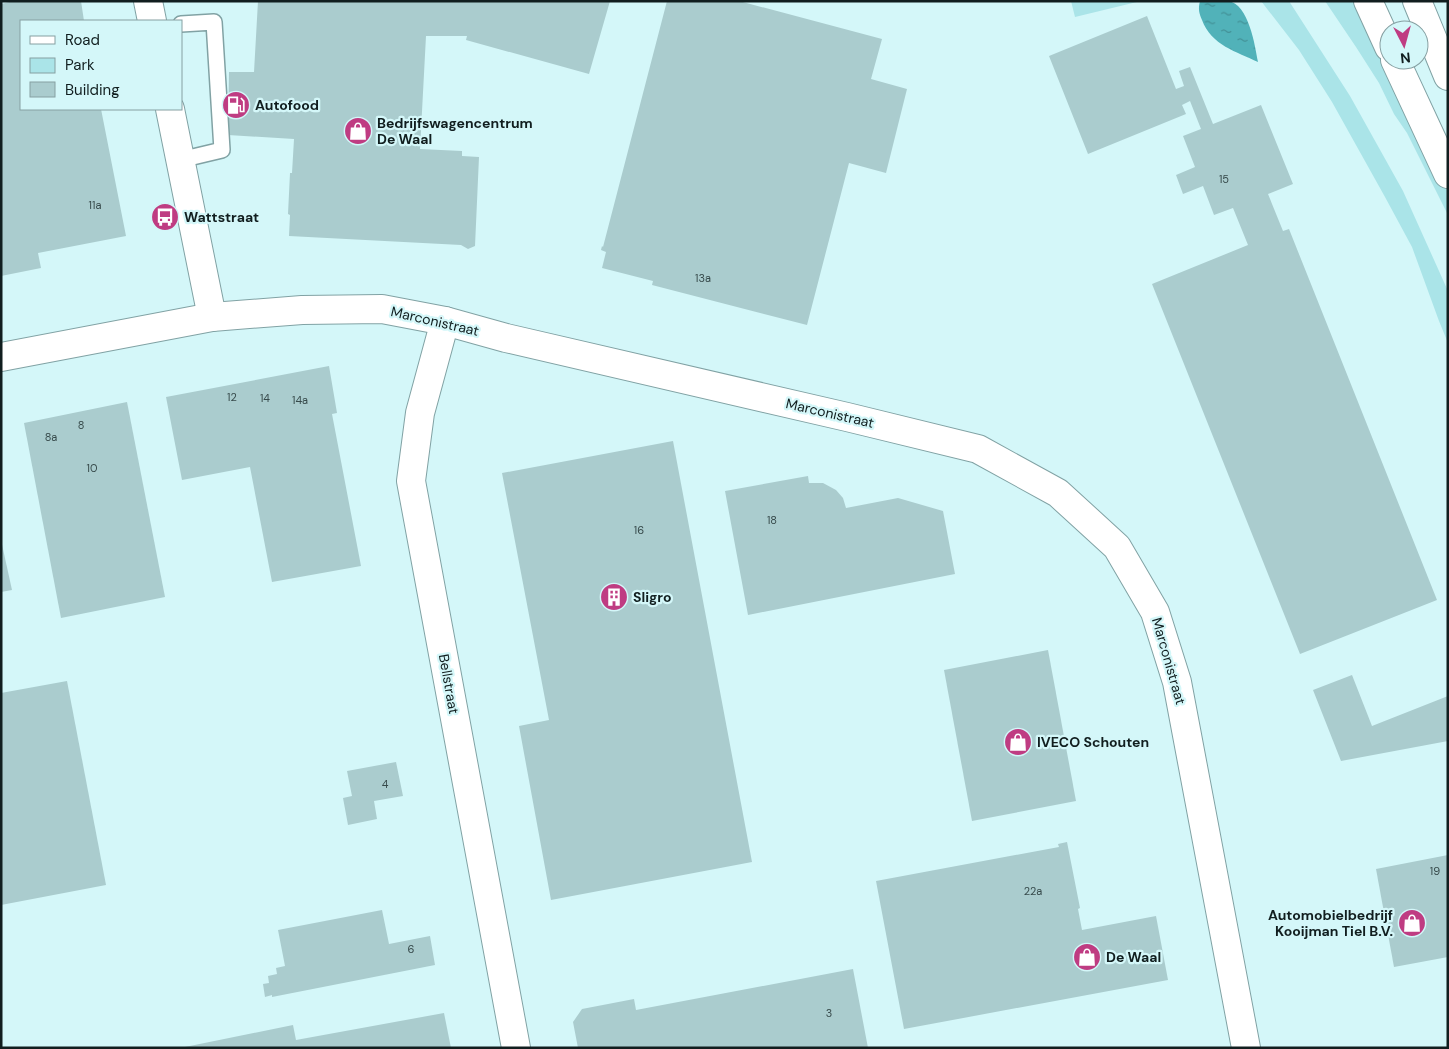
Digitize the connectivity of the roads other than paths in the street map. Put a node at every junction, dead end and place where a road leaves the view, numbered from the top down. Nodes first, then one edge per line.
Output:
1 (148, 1) edge
2 (1368, 1) edge
3 (1417, 1) edge
4 (152, 20) edge
5 (182, 24) edge
6 (1379, 25) edge
7 (1400, 70) edge
8 (1448, 76) edge
9 (170, 110) edge
10 (180, 160) junction
11 (1448, 174) edge
12 (212, 317) junction
13 (445, 321) junction
14 (1, 357) edge
15 (516, 1048) edge
16 (1246, 1048) edge

1 - 4 street
2 - 6 street
3 - 8 street
5 - 10 lane
7 - 11 street
9 - 10 street
10 - 12 street
12 - 13 street, Marconistraat
12 - 14 street, Marconistraat
13 - 15 street, Bellstraat
13 - 16 street, Marconistraat

